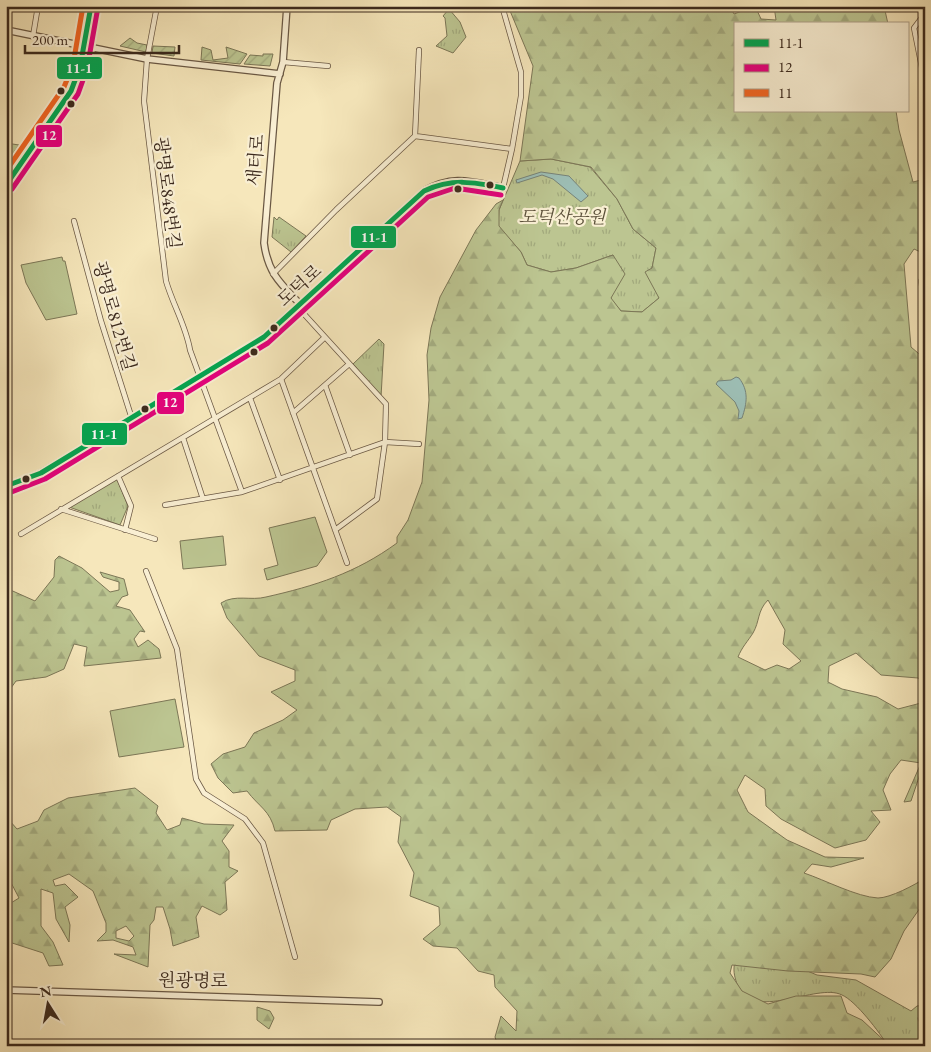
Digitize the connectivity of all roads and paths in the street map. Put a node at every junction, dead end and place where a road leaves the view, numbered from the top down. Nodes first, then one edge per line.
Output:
1 (38, 6) edge
2 (91, 6) edge
3 (157, 6) edge
4 (287, 6) edge
5 (502, 6) edge
6 (925, 6) edge
7 (924, 17) edge
8 (6, 30) edge
9 (33, 36) junction
10 (85, 45) junction
11 (419, 50) dead end
12 (147, 59) junction
13 (283, 62) junction
14 (328, 66) dead end
15 (280, 74) junction
16 (923, 119) dead end
17 (415, 136) junction
18 (512, 149) junction
19 (6, 185) edge
20 (503, 188) joint
21 (74, 221) dead end
22 (273, 275) junction
23 (920, 281) dead end
24 (925, 302) edge
25 (300, 304) junction
26 (324, 338) junction
27 (348, 365) junction
28 (201, 378) junction
29 (281, 380) junction
30 (325, 386) junction
31 (250, 398) junction
32 (293, 413) junction
33 (216, 417) junction
34 (132, 419) junction
35 (183, 438) junction
36 (385, 442) junction
37 (419, 444) dead end
38 (350, 455) junction
39 (312, 469) junction
40 (118, 476) junction
41 (280, 480) junction
42 (6, 486) edge
43 (242, 492) junction
44 (203, 499) junction
45 (165, 505) dead end
46 (61, 509) junction
47 (125, 530) junction
48 (335, 530) junction
49 (21, 534) dead end
50 (155, 539) dead end
51 (347, 563) dead end
52 (146, 571) dead end
53 (295, 957) dead end
54 (6, 990) edge
55 (379, 1002) dead end

1 - 9 street
2 - 10 main road
3 - 12 street, 광명로848번길
4 - 13 street, 새터로
5 - 18 street
6 - 7 street
7 - 16 street
8 - 9 street
9 - 10 street
10 - 12 street
10 - 19 main road
11 - 17 street
12 - 15 street
12 - 28 street, 광명로848번길
13 - 14 street
13 - 15 street, 새터로
15 - 22 street, 새터로
17 - 18 street
17 - 22 street
18 - 20 street
20 - 25 street, 도덕로
21 - 34 street, 광명로812번길
22 - 25 street, 새터로
23 - 24 street
25 - 26 street
25 - 28 street, 도덕로
26 - 27 street
26 - 29 street
27 - 30 street
27 - 36 street
28 - 33 street, 광명로848번길
28 - 34 street, 도덕로
29 - 31 street
29 - 32 street
30 - 32 street
30 - 38 street
31 - 33 street
31 - 41 street
32 - 39 street
33 - 35 street
33 - 43 street, 광명로848번길
34 - 42 street, 도덕로
35 - 40 street
35 - 44 street
36 - 37 street
36 - 38 street
36 - 48 street
38 - 39 street
39 - 41 street
39 - 48 street
40 - 46 street
40 - 47 street
41 - 43 street
43 - 44 street
44 - 45 street
46 - 47 street
46 - 49 street
47 - 50 street
48 - 51 street
52 - 53 street
54 - 55 street, 원광명로

